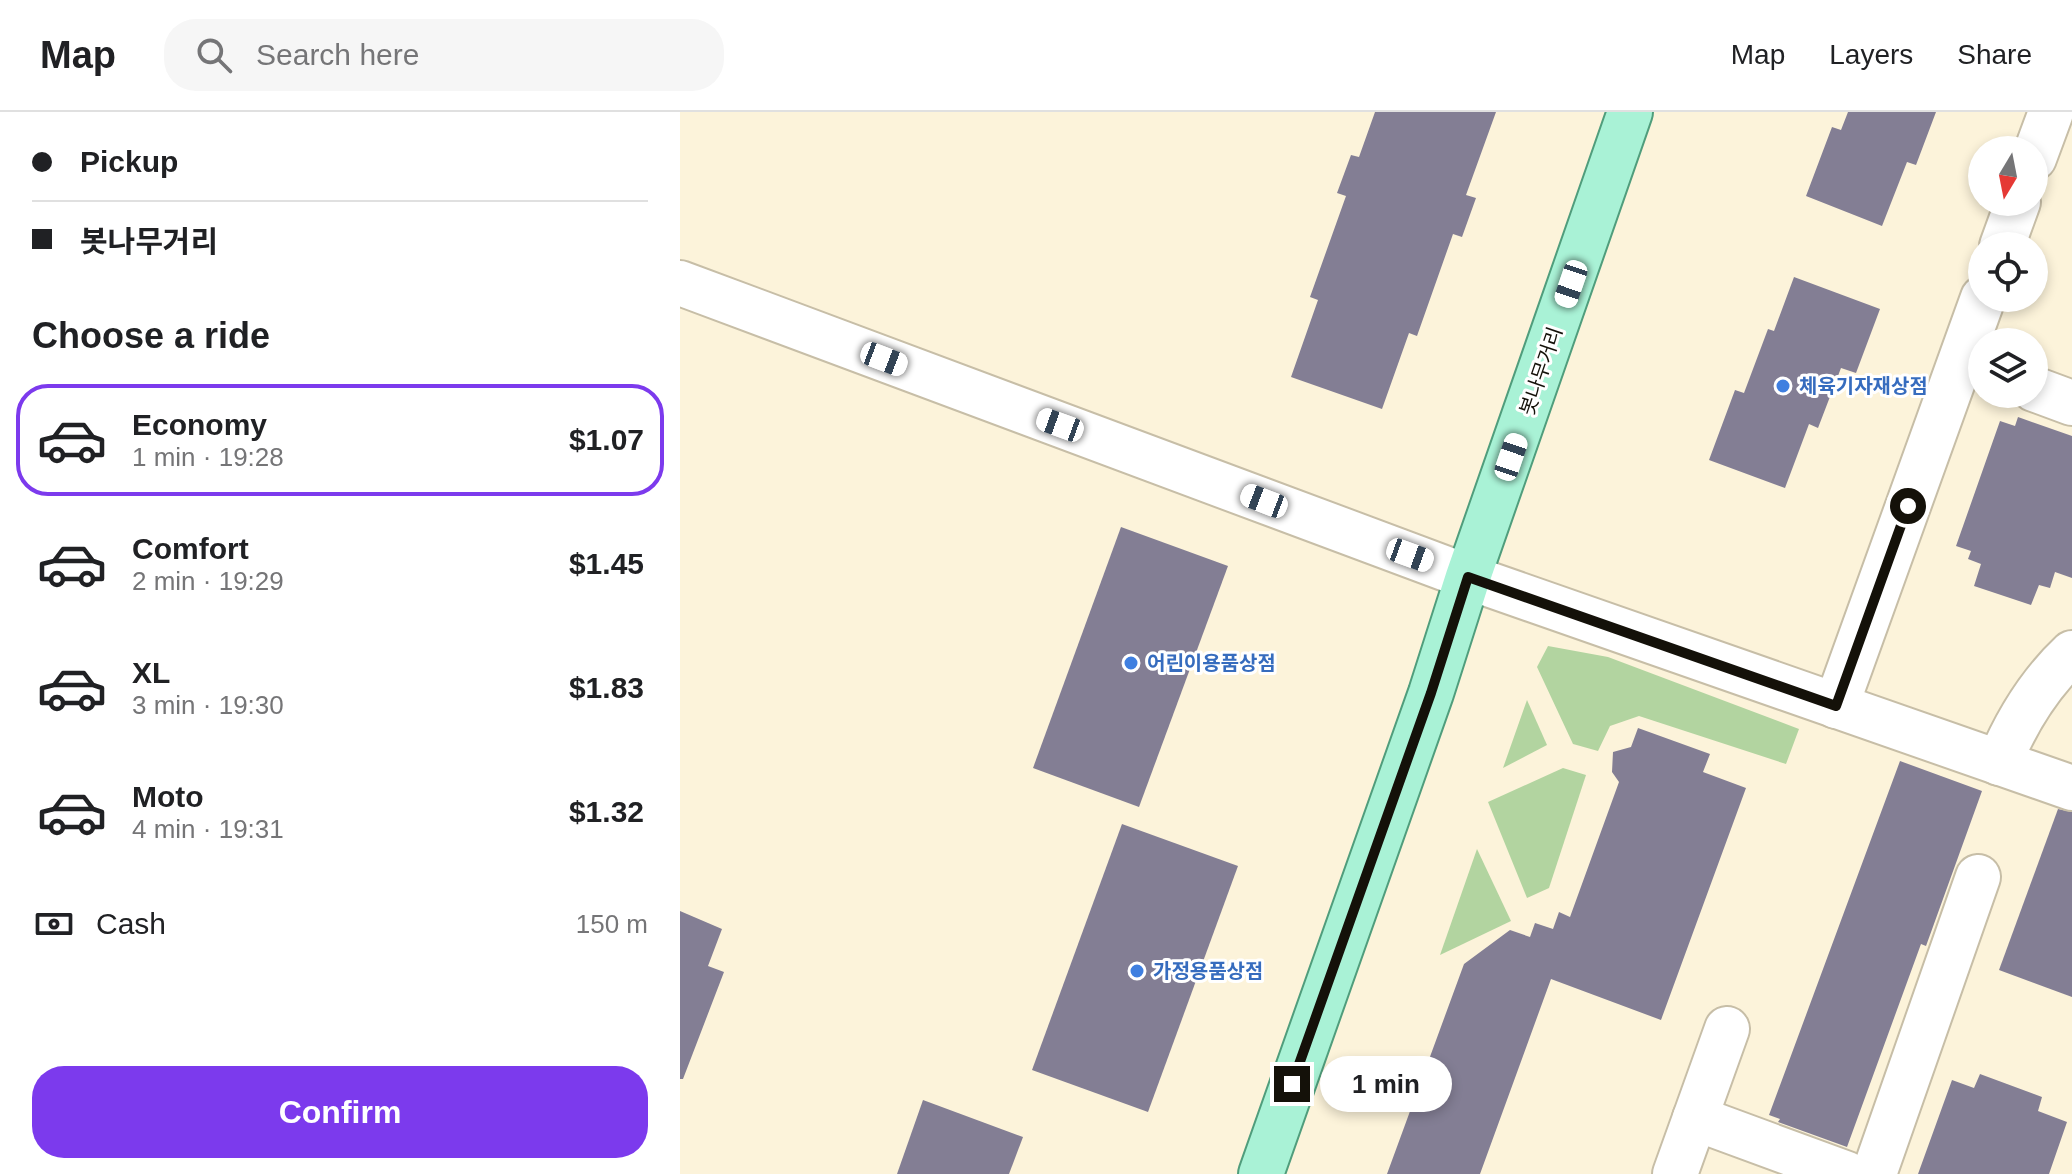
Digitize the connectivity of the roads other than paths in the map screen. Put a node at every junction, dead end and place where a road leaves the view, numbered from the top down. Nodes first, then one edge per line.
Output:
1 (1630, 112) edge
2 (2051, 112) edge
3 (2042, 136) edge
4 (680, 283) edge
5 (1968, 374) edge
6 (2048, 394) edge
7 (2072, 403) edge
8 (1468, 577) junction
9 (2072, 653) edge
10 (1836, 706) junction
11 (1999, 763) junction
12 (2072, 788) edge
13 (1978, 877) dead end
14 (1727, 1029) dead end
15 (1695, 1118) junction
16 (1261, 1174) edge
17 (1675, 1174) edge
18 (1847, 1174) edge
19 (1874, 1174) edge

1 - 8 main road, 봇나무거리
2 - 3 street
4 - 8 street
5 - 10 street
6 - 7 street
8 - 10 street
8 - 16 main road, 봇나무거리
9 - 11 street
10 - 11 street
11 - 12 street
13 - 19 street
14 - 15 street
15 - 17 street
15 - 18 street

